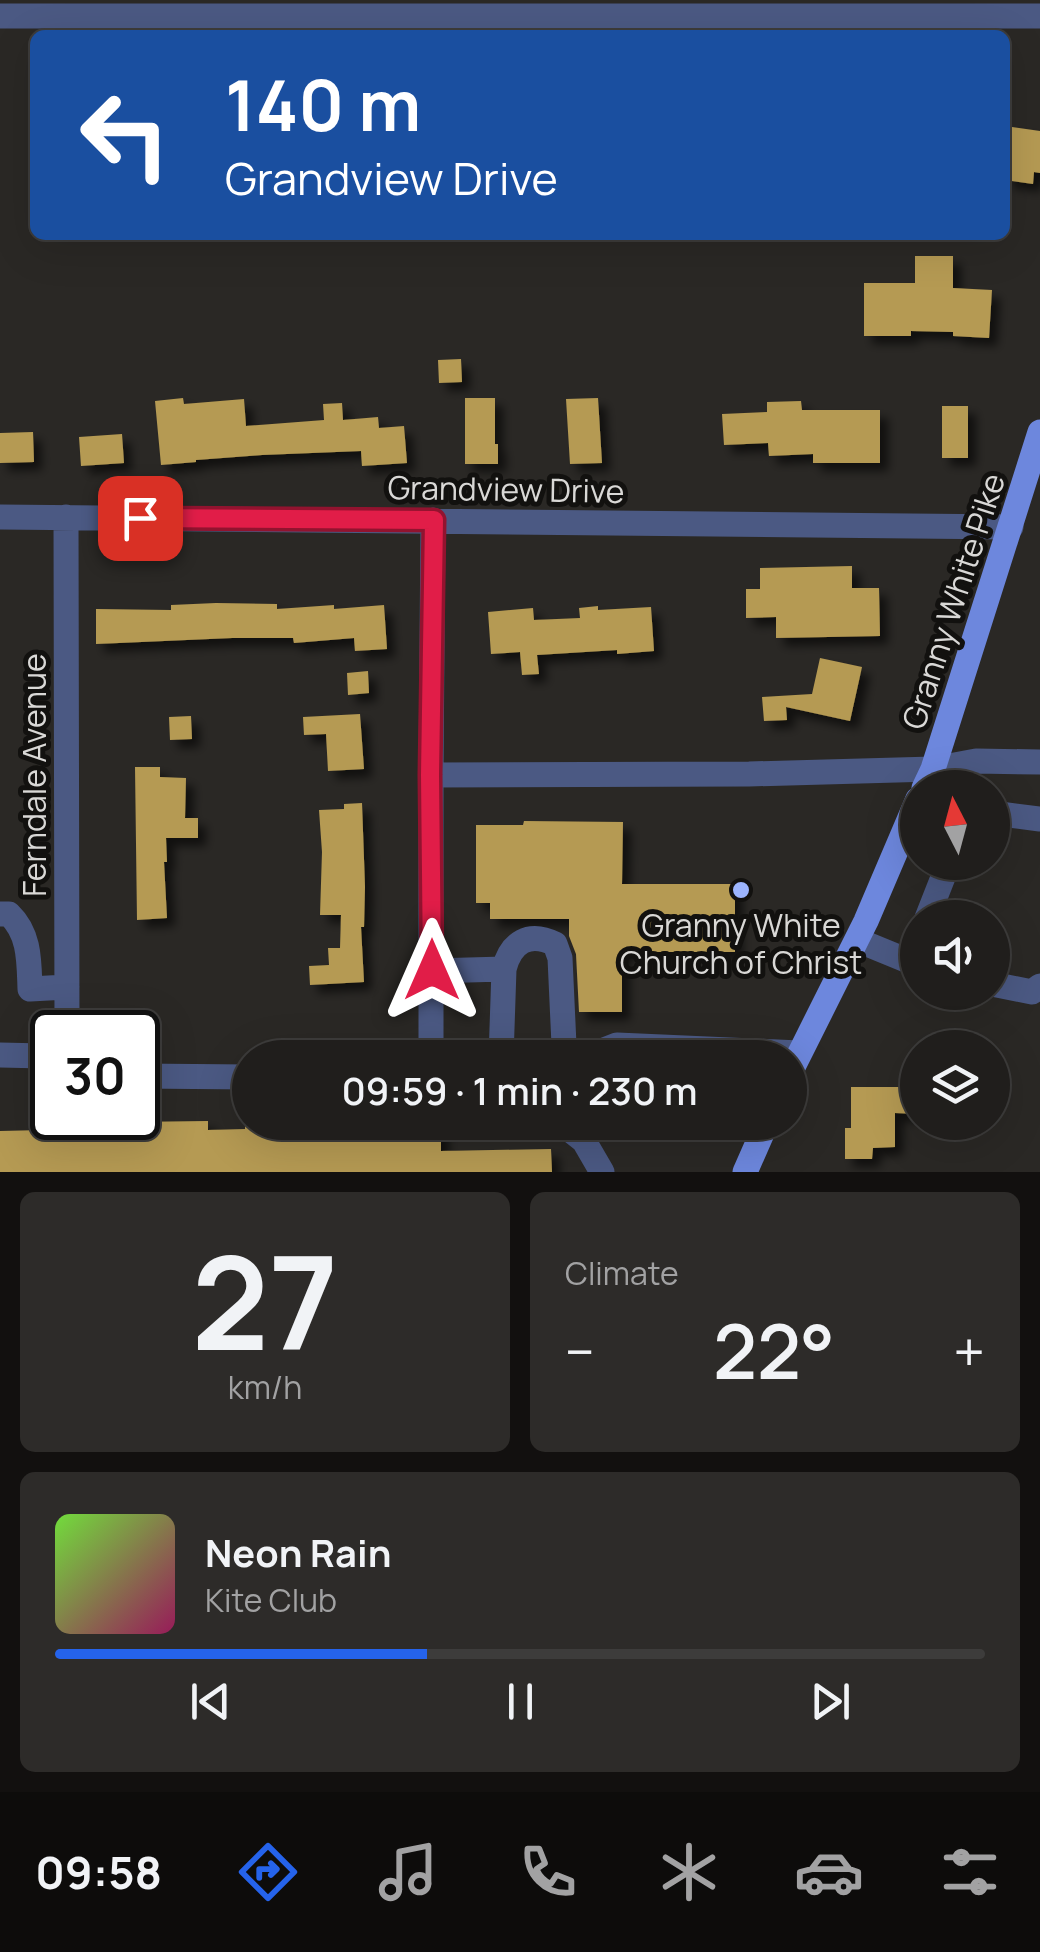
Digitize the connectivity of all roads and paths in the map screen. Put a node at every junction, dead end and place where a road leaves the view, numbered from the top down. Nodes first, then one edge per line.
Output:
1 (347, 8) edge
2 (0, 16) edge
3 (1040, 16) edge
4 (1040, 432) edge
5 (0, 517) edge
6 (66, 518) junction
7 (434, 520) junction
8 (1011, 527) junction
9 (1040, 762) edge
10 (932, 770) edge
11 (951, 770) edge
12 (430, 775) junction
13 (900, 777) edge
14 (1010, 815) edge
15 (1040, 819) edge
16 (900, 841) edge
17 (0, 914) edge
18 (857, 940) junction
19 (900, 952) edge
20 (504, 969) junction
21 (432, 970) junction
22 (1040, 986) edge
23 (67, 987) junction
24 (1010, 988) edge
25 (68, 1010) edge
26 (431, 1040) edge
27 (502, 1040) edge
28 (564, 1040) edge
29 (807, 1040) edge
30 (0, 1055) edge
31 (30, 1056) edge
32 (160, 1076) edge
33 (232, 1077) edge
34 (583, 1140) edge
35 (760, 1140) edge
36 (602, 1172) edge
37 (745, 1172) edge

1 - 2 street
1 - 3 street
4 - 8 main road, Granny White Pike
5 - 6 street, Grandview Drive
6 - 7 street, Grandview Drive
6 - 23 street, Ferndale Avenue
7 - 8 street, Grandview Drive
7 - 12 street
8 - 10 main road, Granny White Pike
9 - 11 street
12 - 13 street
12 - 21 street
14 - 15 street
16 - 18 main road
17 - 23 street
18 - 19 street
18 - 29 main road
20 - 21 street
20 - 27 street
20 - 28 street
21 - 26 street
22 - 24 street
23 - 25 street, Ferndale Avenue
30 - 31 street
32 - 33 street
34 - 36 street
35 - 37 main road

